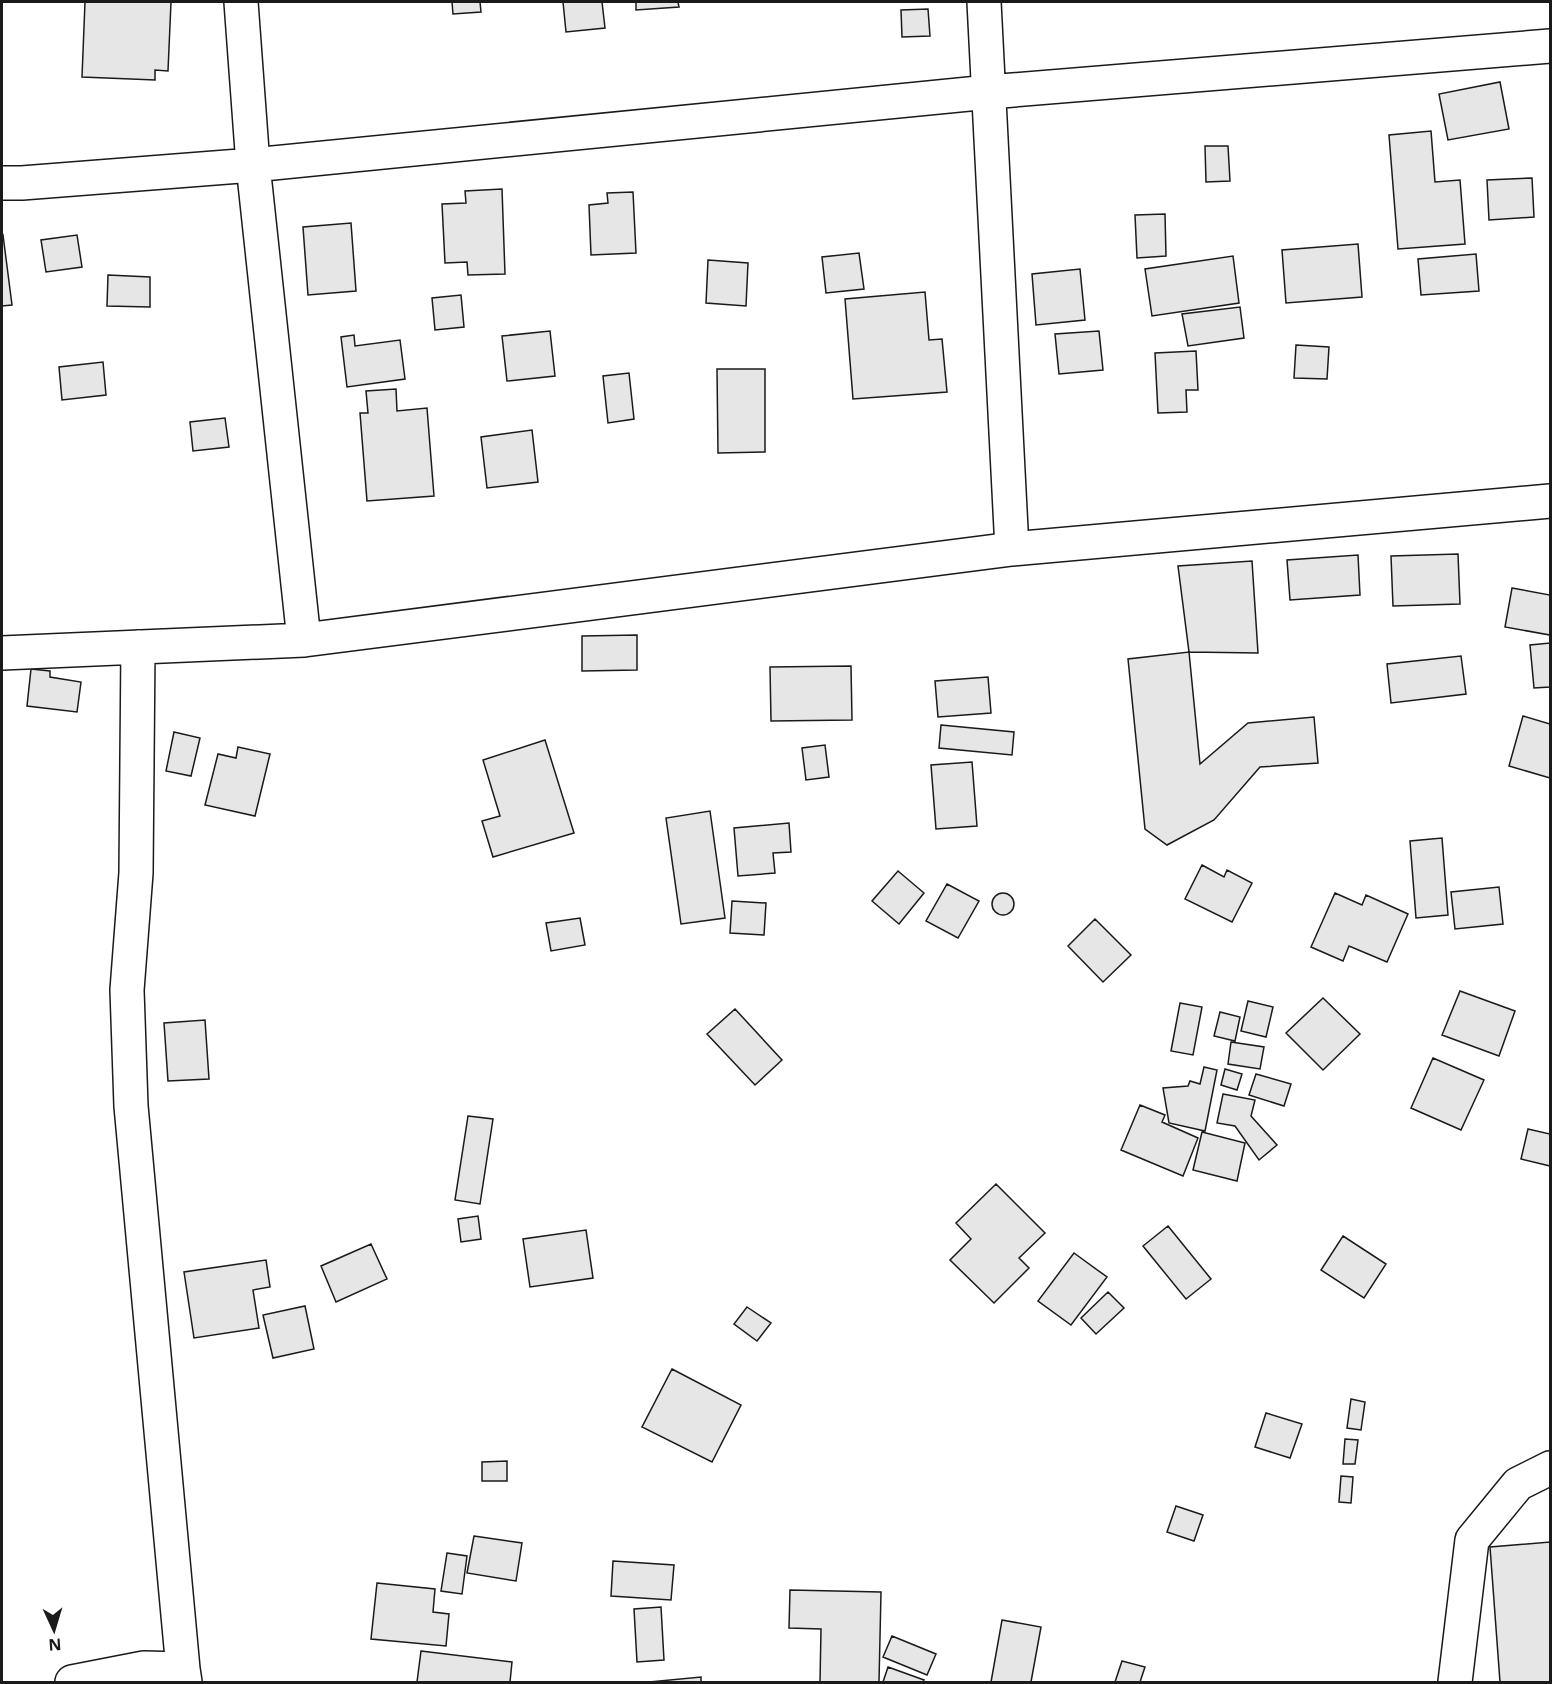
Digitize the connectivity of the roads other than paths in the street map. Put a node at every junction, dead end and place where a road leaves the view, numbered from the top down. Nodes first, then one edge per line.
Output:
1 (241, 2) edge
2 (984, 2) edge
3 (1551, 46) edge
4 (989, 92) junction
5 (253, 165) junction
6 (2, 183) edge
7 (1551, 501) edge
8 (1012, 549) junction
9 (304, 640) junction
10 (138, 647) junction
11 (2, 653) edge
12 (1551, 1468) edge
13 (184, 1676) edge
14 (72, 1683) edge
15 (1455, 1683) edge

1 - 5 street
2 - 4 street
3 - 4 street
4 - 5 street
4 - 8 street
5 - 6 street
5 - 9 street
7 - 8 street
8 - 9 street
9 - 10 street
10 - 11 street
10 - 13 street
12 - 15 street
13 - 14 street

